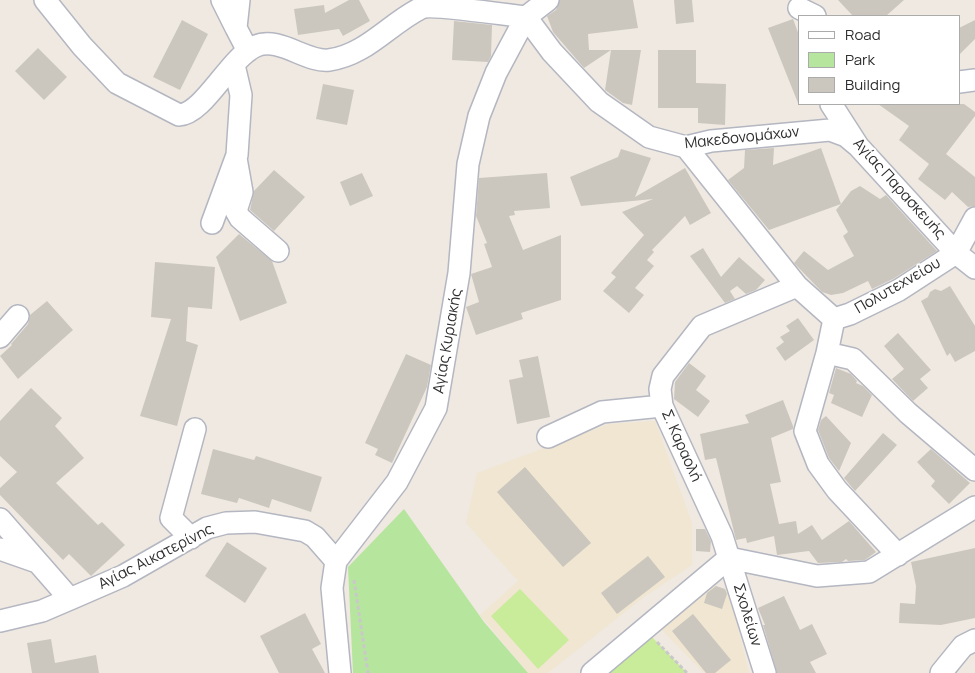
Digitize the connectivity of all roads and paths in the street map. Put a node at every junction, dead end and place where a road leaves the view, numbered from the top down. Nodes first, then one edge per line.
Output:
1 (45, 0) edge
2 (222, 0) edge
3 (240, 0) edge
4 (548, 0) edge
5 (526, 17) junction
6 (236, 28) junction
7 (241, 58) junction
8 (832, 105) edge
9 (858, 146) junction
10 (686, 147) junction
11 (236, 158) junction
12 (975, 218) edge
13 (212, 223) dead end
14 (278, 251) dead end
15 (956, 253) junction
16 (975, 268) edge
17 (797, 286) junction
18 (18, 316) dead end
19 (834, 318) junction
20 (0, 337) edge
21 (828, 353) junction
22 (662, 406) junction
23 (195, 429) dead end
24 (548, 437) dead end
25 (972, 458) edge
26 (975, 507) edge
27 (0, 519) edge
28 (191, 538) junction
29 (0, 549) edge
30 (898, 555) junction
31 (729, 558) junction
32 (39, 563) junction
33 (345, 567) junction
34 (70, 599) junction
35 (0, 622) edge
36 (651, 636) dead end
37 (975, 640) edge
38 (340, 673) edge
39 (368, 673) edge
40 (592, 673) edge
41 (688, 673) edge
42 (765, 673) edge
43 (941, 673) edge

1 - 7 street
2 - 6 street
3 - 6 street
4 - 5 street, Αγίας Κυριακής
5 - 7 street
5 - 10 street, Μακεδονομάχων
5 - 33 street, Αγίας Κυριακής
6 - 7 street
7 - 11 street
8 - 9 street, Αγίας Παρασκευής
9 - 10 street, Μακεδονομάχων
9 - 15 street, Αγίας Παρασκευής
10 - 17 street
11 - 13 street
11 - 14 street
12 - 15 street, Πολυτεχνείου
15 - 16 street, Αγίας Παρασκευής
15 - 19 street, Πολυτεχνείου
17 - 19 street
17 - 22 street, Σ. Καραολή
18 - 20 street
19 - 21 street
21 - 25 street
21 - 30 street
22 - 24 street
22 - 31 street, Σ. Καραολή
23 - 28 street
26 - 30 street
27 - 32 street
28 - 33 street, Αγίας Αικατερίνης
28 - 34 street, Αγίας Αικατερίνης
29 - 32 street
30 - 31 street
31 - 40 street
31 - 42 street, Σχολείων
32 - 34 street
33 - 38 street, Αγίας Κυριακής
33 - 39 path
34 - 35 street, Αγίας Αικατερίνης
36 - 41 path
37 - 43 street

